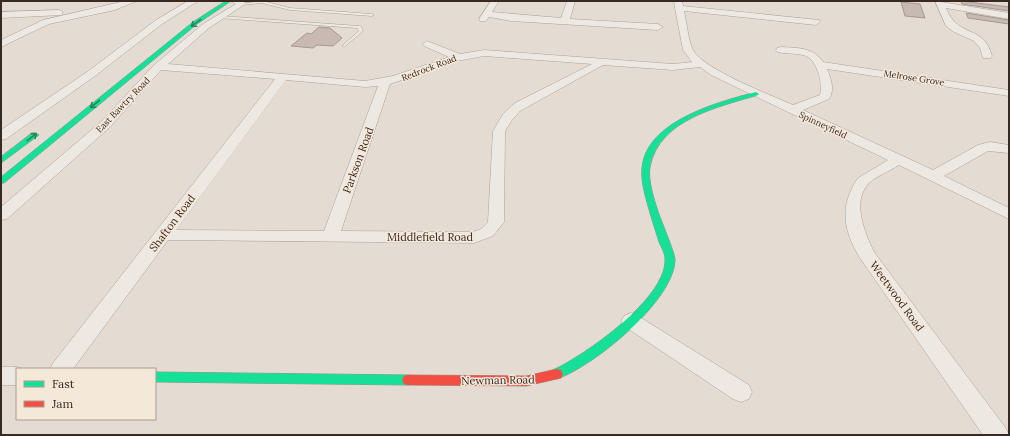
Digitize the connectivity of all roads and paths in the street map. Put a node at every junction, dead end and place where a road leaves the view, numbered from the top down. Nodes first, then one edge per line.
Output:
1 (133, 1) edge
2 (194, 1) edge
3 (213, 1) edge
4 (229, 1) edge
5 (495, 1) edge
6 (571, 1) edge
7 (237, 3) edge
8 (940, 3) edge
9 (678, 5) edge
10 (1, 15) edge
11 (76, 15) junction
12 (372, 15) dead end
13 (1009, 16) edge
14 (221, 17) junction
15 (565, 21) junction
16 (816, 22) dead end
17 (658, 27) dead end
18 (167, 33) dead end
19 (1, 44) edge
20 (426, 44) dead end
21 (344, 46) dead end
22 (781, 50) dead end
23 (987, 56) dead end
24 (458, 57) junction
25 (601, 61) junction
26 (700, 64) junction
27 (819, 65) junction
28 (158, 67) junction
29 (283, 76) junction
30 (385, 83) junction
31 (756, 94) junction
32 (1009, 94) edge
33 (791, 110) junction
34 (44, 128) dead end
35 (1, 136) edge
36 (1009, 149) edge
37 (898, 160) junction
38 (1, 161) edge
39 (933, 176) junction
40 (5, 178) edge
41 (1009, 214) edge
42 (1, 215) edge
43 (163, 235) junction
44 (331, 236) junction
45 (631, 321) junction
46 (62, 368) edge
47 (1, 376) edge
48 (16, 376) edge
49 (156, 377) edge
50 (741, 392) dead end
51 (997, 435) edge

1 - 11 street
2 - 35 street
3 - 18 street
4 -> 40 street, East Bawtry Road
5 - 15 street
6 - 15 street
7 - 12 lane
7 - 14 street, East Bawtry Road
8 - 13 street
8 - 23 street
9 - 16 street
9 - 26 street, Spinneyfield
10 - 11 street
11 - 19 street
14 - 21 lane
14 - 28 street, East Bawtry Road
15 - 17 street
20 - 24 street
22 - 27 street
24 - 25 street, Redrock Road
24 - 30 street, Redrock Road
25 - 26 street, Redrock Road
25 - 44 street, Middlefield Road
26 - 31 street, Spinneyfield
27 - 32 street, Melrose Grove
27 - 33 street
28 - 29 street, Redrock Road
28 - 42 street, East Bawtry Road
29 - 30 street, Redrock Road
29 - 43 street, Shafton Road
30 - 44 street, Parkson Road
31 - 33 street, Spinneyfield
31 - 45 street, Newman Road
33 - 37 street, Spinneyfield
38 -> 34 street
36 - 39 street
37 - 39 street, Spinneyfield
37 - 51 street, Weetwood Road
39 - 41 street, Spinneyfield
43 - 44 street, Middlefield Road
43 - 46 street, Shafton Road
45 - 49 street, Newman Road
45 - 50 street
47 - 48 street

